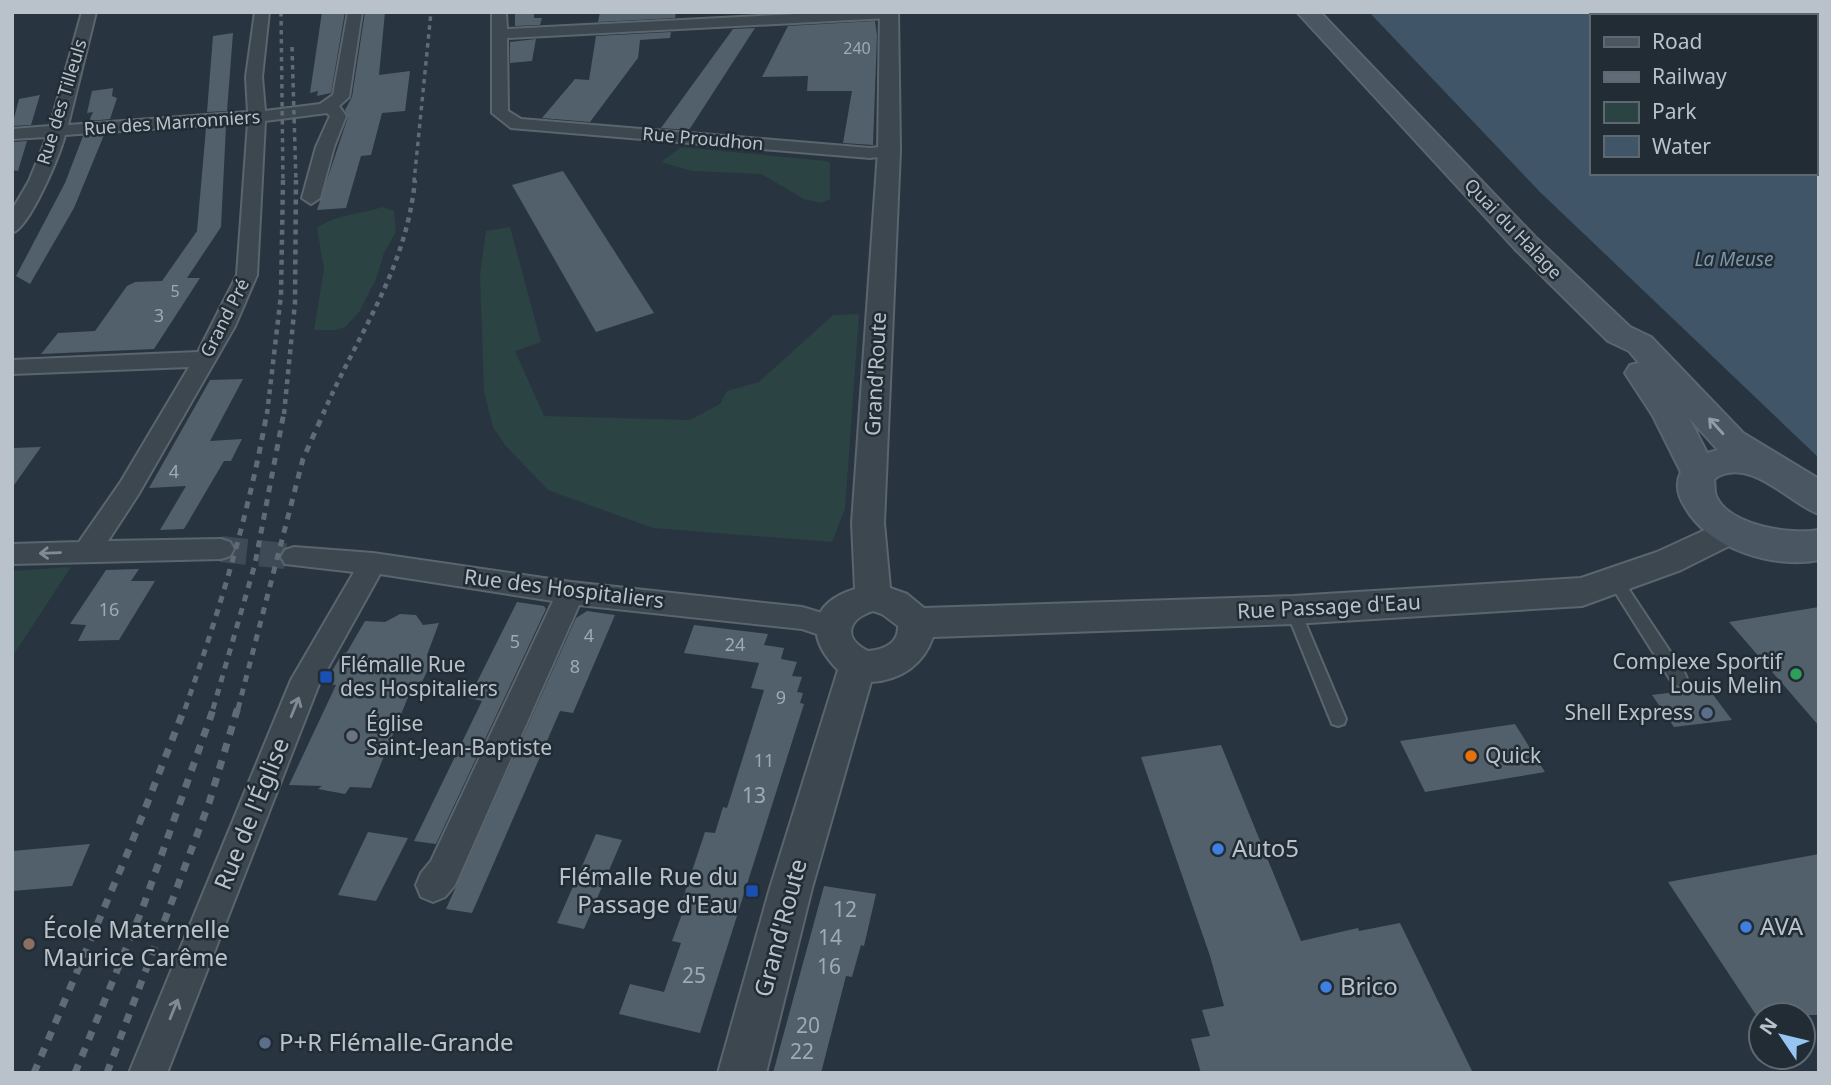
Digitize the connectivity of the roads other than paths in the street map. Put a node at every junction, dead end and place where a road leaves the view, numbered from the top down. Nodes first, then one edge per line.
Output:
1 (89, 12) edge
2 (262, 12) edge
3 (355, 12) edge
4 (499, 12) edge
5 (1308, 12) edge
6 (889, 13) edge
7 (689, 18) edge
8 (499, 34) junction
9 (330, 105) junction
10 (257, 117) junction
11 (56, 132) junction
12 (12, 134) edge
13 (889, 151) junction
14 (311, 198) dead end
15 (12, 227) edge
16 (1619, 334) junction
17 (205, 359) junction
18 (12, 367) edge
19 (1769, 468) junction
20 (1699, 471) junction
21 (1819, 500) edge
22 (1731, 530) junction
23 (1802, 547) edge
24 (221, 549) tunnel mouth
25 (87, 551) junction
26 (12, 554) edge
27 (294, 557) tunnel mouth
28 (373, 563) junction
29 (1819, 567) edge
30 (1615, 580) junction
31 (571, 593) junction
32 (873, 597) junction
33 (1293, 610) junction
34 (915, 623) junction
35 (832, 627) junction
36 (858, 664) junction
37 (1679, 679) dead end
38 (1338, 719) dead end
39 (433, 886) dead end
40 (149, 1073) edge
41 (742, 1073) edge

1 - 11 street, Rue des Tilleuls
2 - 10 street, Grand Pré
3 - 9 street
4 - 8 street
5 - 16 main road, Quai du Halage
6 - 7 street
6 - 13 street, Grand'Route
7 - 8 street
8 - 13 street, Rue Proudhon
9 - 10 street, Rue des Marronniers
9 - 14 street
10 - 11 street, Rue des Marronniers
10 - 17 street, Grand Pré
11 - 12 street, Rue des Marronniers
11 - 15 street, Rue des Tilleuls
13 - 32 street, Grand'Route
19 -> 16 main road, Quai du Halage
16 - 20 main road, Quai du Halage
17 - 18 street
17 - 25 street, Grand Pré
19 - 20 main road, Quai du Halage
19 - 21 main road, Quai du Halage
20 - 22 main road, Quai du Halage
22 - 23 main road, Quai du Halage
22 - 30 street, Rue Passage d'Eau
23 - 29 main road, Quai du Halage
24 - 25 street
25 -> 26 street
27 - 28 street, Rue des Hospitaliers
28 - 31 street, Rue des Hospitaliers
40 -> 28 street, Rue de l'Église
30 - 33 street, Rue Passage d'Eau
30 - 37 lane
31 - 35 street, Rue des Hospitaliers
31 - 39 street
32 - 34 street
32 - 35 street
33 - 34 street, Rue Passage d'Eau
33 - 38 lane
34 - 36 street
35 - 36 street
36 - 41 street, Grand'Route

